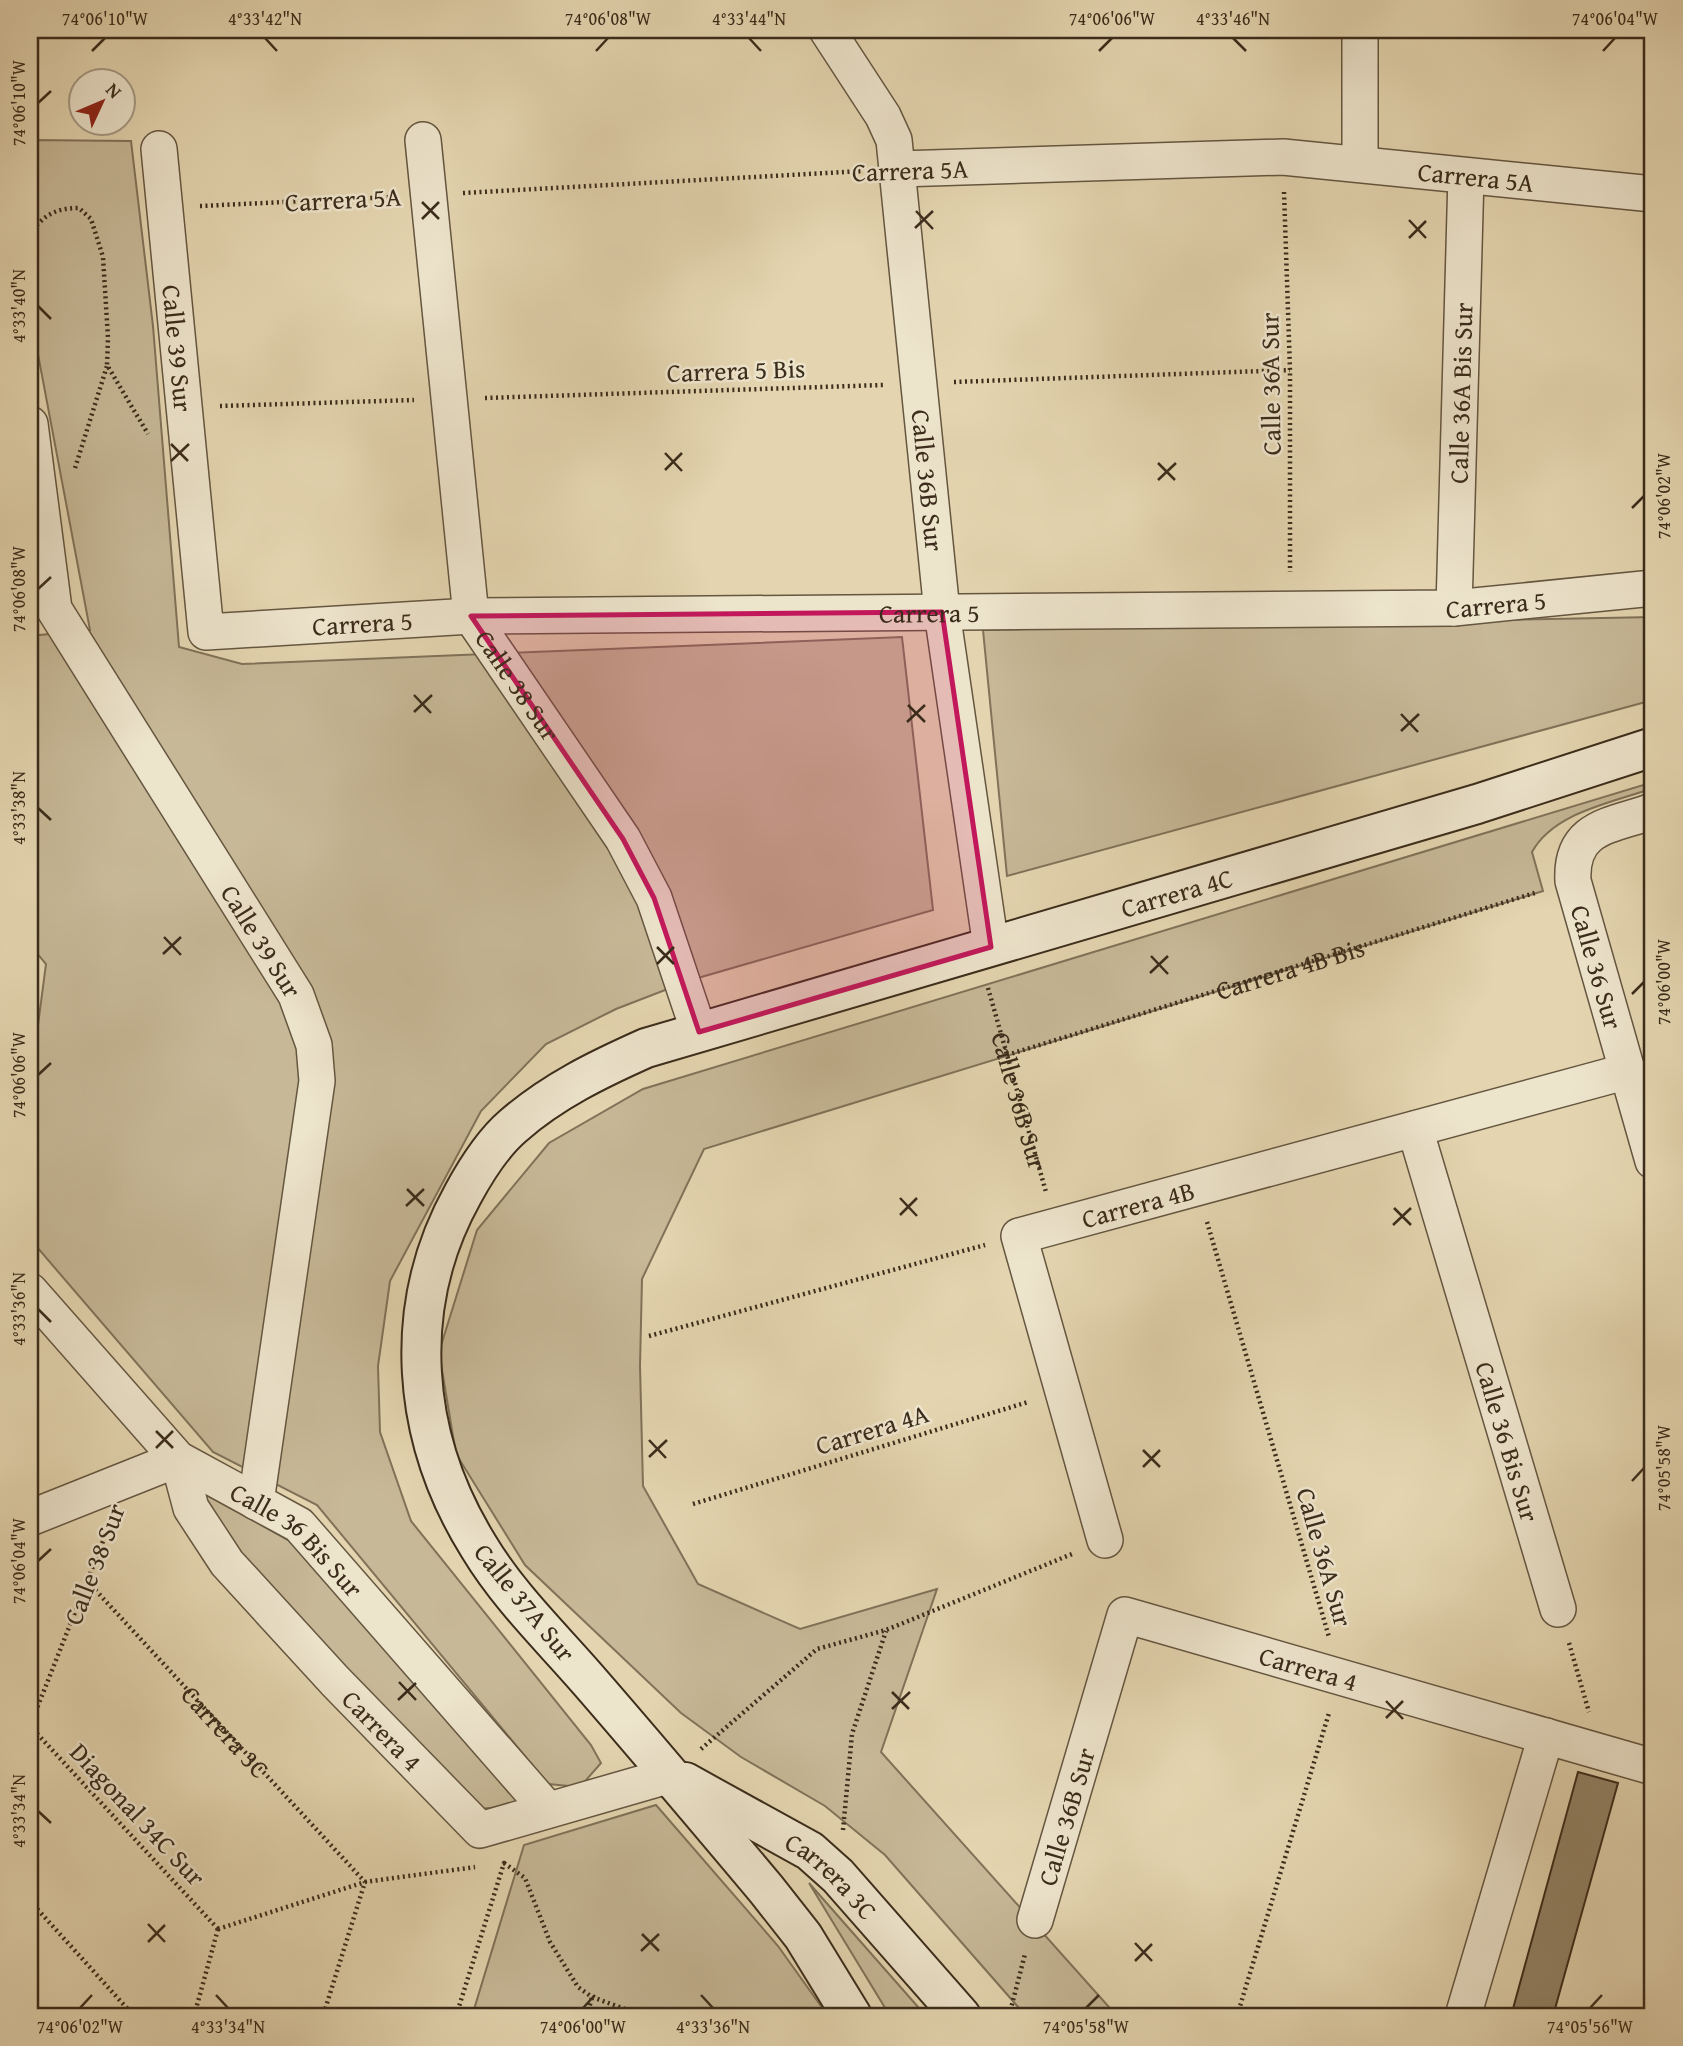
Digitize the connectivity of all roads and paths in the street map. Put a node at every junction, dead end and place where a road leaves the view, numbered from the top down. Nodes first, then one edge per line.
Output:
1 (827, 30) edge
2 (1360, 30) edge
3 (423, 140) dead end
4 (159, 149) dead end
5 (1283, 157) junction
6 (1360, 162) junction
7 (899, 170) junction
8 (1466, 176) junction
9 (1653, 194) edge
10 (429, 195) junction
11 (165, 208) junction
12 (30, 234) edge
13 (107, 365) junction
14 (1290, 370) junction
15 (920, 384) junction
16 (449, 399) junction
17 (184, 407) junction
18 (30, 424) edge
19 (153, 442) dead end
20 (71, 480) dead end
21 (1653, 588) edge
22 (1454, 608) junction
23 (1290, 611) junction
24 (942, 612) junction
25 (471, 616) junction
26 (206, 632) joint
27 (1653, 747) edge
28 (1653, 811) edge
29 (1574, 868) junction
30 (991, 947) junction
31 (987, 986) dead end
32 (699, 1032) junction
33 (1007, 1055) junction
34 (1628, 1071) junction
35 (1415, 1129) junction
36 (1653, 1161) edge
37 (1197, 1188) junction
38 (1055, 1227) junction
39 (1019, 1236) junction
40 (30, 1291) edge
41 (649, 1336) dead end
42 (1063, 1391) junction
43 (178, 1459) junction
44 (127, 1480) junction
45 (256, 1502) junction
46 (693, 1504) dead end
47 (30, 1518) edge
48 (1105, 1540) joint
49 (88, 1582) junction
50 (1558, 1609) joint
51 (1125, 1615) joint
52 (886, 1630) junction
53 (1340, 1677) junction
54 (30, 1726) edge
55 (1546, 1736) junction
56 (1601, 1752) junction
57 (684, 1763) junction
58 (1653, 1766) edge
59 (548, 1810) junction
60 (480, 1830) junction
61 (842, 1844) dead end
62 (504, 1863) junction
63 (491, 1865) dead end
64 (479, 1867) dead end
65 (365, 1882) junction
66 (30, 1901) edge
67 (1035, 1920) joint
68 (219, 1929) junction
69 (592, 1997) junction
70 (134, 2016) edge
71 (194, 2016) edge
72 (323, 2016) edge
73 (456, 2016) edge
74 (587, 2016) edge
75 (644, 2016) edge
76 (852, 2016) edge
77 (961, 2016) edge
78 (1009, 2016) edge
79 (1237, 2016) edge
80 (1463, 2016) edge

1 - 7 street, Calle 36B Sur
2 - 6 street
3 - 10 street, Calle 38 Sur
4 - 11 street, Calle 39 Sur
5 - 6 street, Carrera 5A
5 - 7 street, Carrera 5A
5 - 14 path, Calle 36A Sur
6 - 8 street, Carrera 5A
7 - 10 path, Carrera 5A
7 - 15 street, Calle 36B Sur
8 - 9 street, Carrera 5A
8 - 22 street, Calle 36A Bis Sur
10 - 11 path, Carrera 5A
10 - 16 street, Calle 38 Sur
11 - 17 street, Calle 39 Sur
12 - 13 path
13 - 19 path
13 - 20 path
14 - 15 path, Carrera 5 Bis
14 - 23 path, Calle 36A Sur
15 - 16 path, Carrera 5 Bis
15 - 24 street, Calle 36B Sur
16 - 17 path, Carrera 5 Bis
16 - 25 street, Calle 38 Sur
17 - 26 street, Calle 39 Sur
18 - 45 street, Calle 39 Sur
21 - 22 street, Carrera 5
22 - 23 street, Carrera 5
23 - 24 street, Carrera 5
24 - 25 street, Carrera 5
24 - 30 street, Calle 36B Sur
25 - 26 street, Carrera 5
25 - 32 street, Calle 38 Sur
27 - 30 main road, Carrera 4C
28 - 29 street
29 - 33 path, Carrera 4B Bis
29 - 34 street, Calle 36 Sur
30 - 32 main road, Carrera 4C
31 - 33 path, Calle 36B Sur
32 - 57 main road, Calle 37A Sur
33 - 38 path, Calle 36B Sur
34 - 35 street, Carrera 4B
34 - 36 street, Calle 36 Sur
35 - 37 street, Carrera 4B
35 - 50 street, Calle 36 Bis Sur
37 - 38 street, Carrera 4B
37 - 53 path, Calle 36A Sur
38 - 39 street, Carrera 4B
39 - 41 path
39 - 42 street
40 - 43 street, Calle 36 Bis Sur
42 - 46 path, Carrera 4A
42 - 48 street
43 - 44 street
43 - 45 street, Calle 36 Bis Sur
43 - 60 street, Carrera 4
44 - 47 street
44 - 49 path, Calle 38 Sur
45 - 59 street, Calle 36 Bis Sur
48 - 52 path
49 - 54 path, Calle 38 Sur
49 - 65 path, Carrera 3C
50 - 56 path
51 - 53 street, Carrera 4
51 - 67 street, Calle 36B Sur
52 - 57 path
52 - 61 path
53 - 55 street, Carrera 4
53 - 79 path
54 - 68 path, Diagonal 34C Sur
55 - 56 street, Carrera 4
55 - 80 street
56 - 58 street, Carrera 4
57 - 59 street
57 - 76 main road, Calle 37A Sur
57 - 77 main road, Carrera 3C
59 - 60 street
60 - 62 path
62 - 63 path
62 - 69 path
62 - 73 path
64 - 65 path
65 - 68 path
65 - 72 path
66 - 70 path
67 - 78 path, Calle 36B Sur
68 - 71 path
69 - 74 path
69 - 75 path

